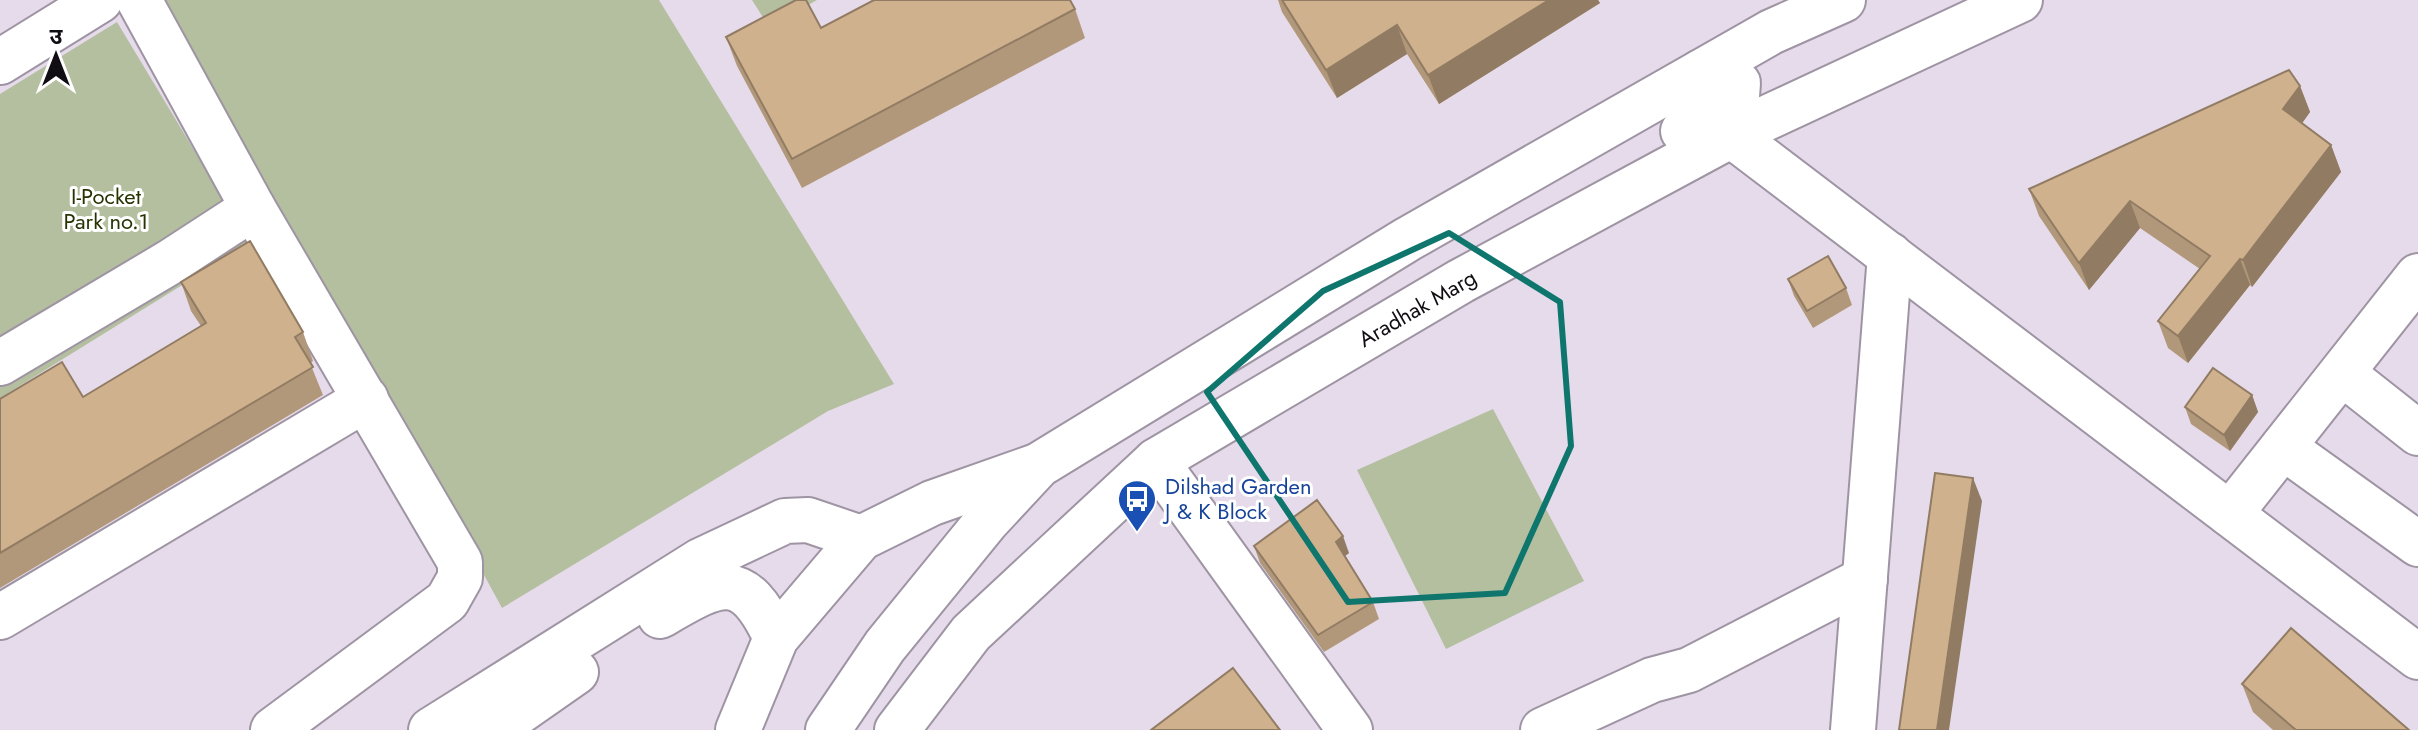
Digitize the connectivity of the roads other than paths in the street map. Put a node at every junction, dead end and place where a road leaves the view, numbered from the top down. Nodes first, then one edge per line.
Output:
1 (100, 0) edge
2 (139, 0) edge
3 (1843, 0) edge
4 (2020, 0) edge
5 (0, 62) edge
6 (1701, 72) junction
7 (1731, 135) junction
8 (1646, 181) junction
9 (253, 208) junction
10 (1890, 255) junction
11 (2410, 302) edge
12 (0, 363) edge
13 (2342, 373) junction
14 (366, 399) junction
15 (2418, 433) edge
16 (2283, 447) junction
17 (1156, 461) junction
18 (1039, 465) junction
19 (2230, 514) junction
20 (861, 538) junction
21 (2418, 544) edge
22 (706, 575) junction
23 (1865, 579) junction
24 (0, 617) edge
25 (776, 638) junction
26 (2418, 657) edge
27 (935, 680) junction
28 (273, 730) edge
29 (431, 730) edge
30 (493, 730) edge
31 (738, 730) edge
32 (828, 730) edge
33 (897, 730) edge
34 (920, 730) edge
35 (1350, 730) edge
36 (1543, 730) edge
37 (1853, 730) edge

1 - 5 street
2 - 9 street
3 - 6 street
4 - 7 street, Aradhak Marg
6 - 8 street
6 - 18 street
7 - 8 street, Aradhak Marg
7 - 10 street
8 - 17 street, Aradhak Marg
9 - 12 street
9 - 14 street
10 - 19 street
10 - 23 street
11 - 13 street
13 - 15 street
13 - 16 street
14 - 24 street
14 - 28 street
16 - 19 street
16 - 21 street
17 - 27 street, Aradhak Marg
17 - 35 street
18 - 20 street
18 - 32 street
19 - 26 street
20 - 22 street
20 - 25 street
22 - 25 street
22 - 29 street
22 - 30 street
23 - 36 street
23 - 37 street
25 - 31 street
27 - 33 street, Aradhak Marg
27 - 34 street

